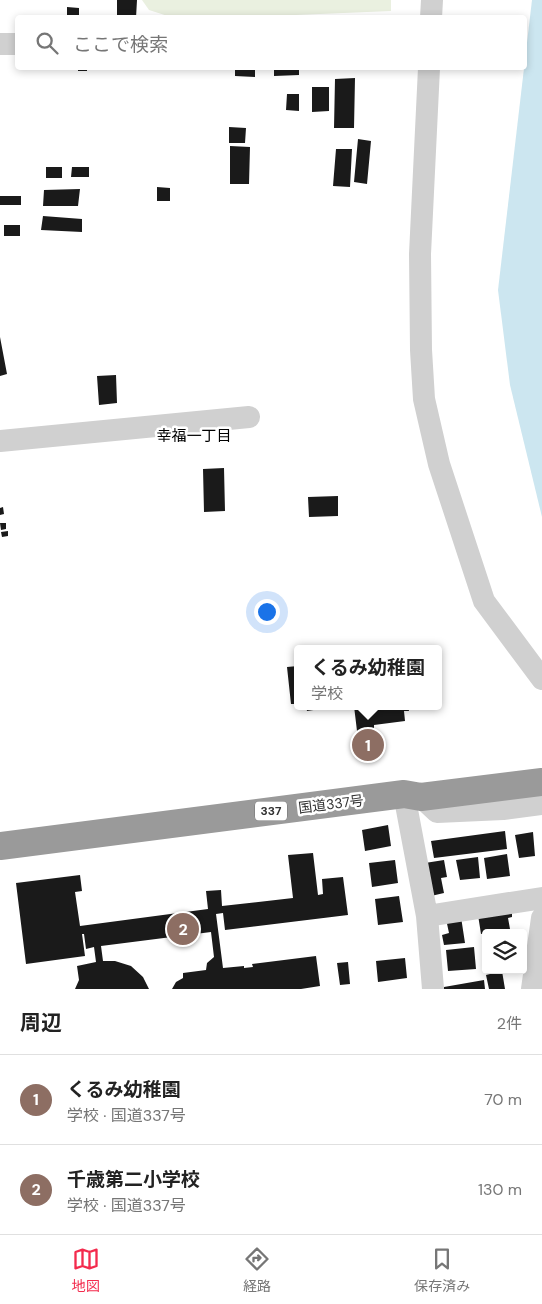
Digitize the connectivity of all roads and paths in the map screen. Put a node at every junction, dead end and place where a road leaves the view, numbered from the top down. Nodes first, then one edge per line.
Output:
1 (432, 0) edge
2 (431, 15) edge
3 (0, 44) edge
4 (15, 44) edge
5 (429, 70) edge
6 (249, 417) dead end
7 (0, 441) edge
8 (542, 679) edge
9 (542, 782) edge
10 (412, 796) junction
11 (542, 804) edge
12 (0, 846) edge
13 (542, 898) edge
14 (427, 916) junction
15 (542, 918) edge
16 (433, 989) edge
17 (532, 989) edge

1 - 2 street
3 - 4 street
5 - 8 street
6 - 7 street
9 - 10 highway, 国道337号 / 337
10 - 11 street
10 - 12 highway, 国道337号 / 337
10 - 14 street
13 - 14 street
14 - 16 street
15 - 17 street

